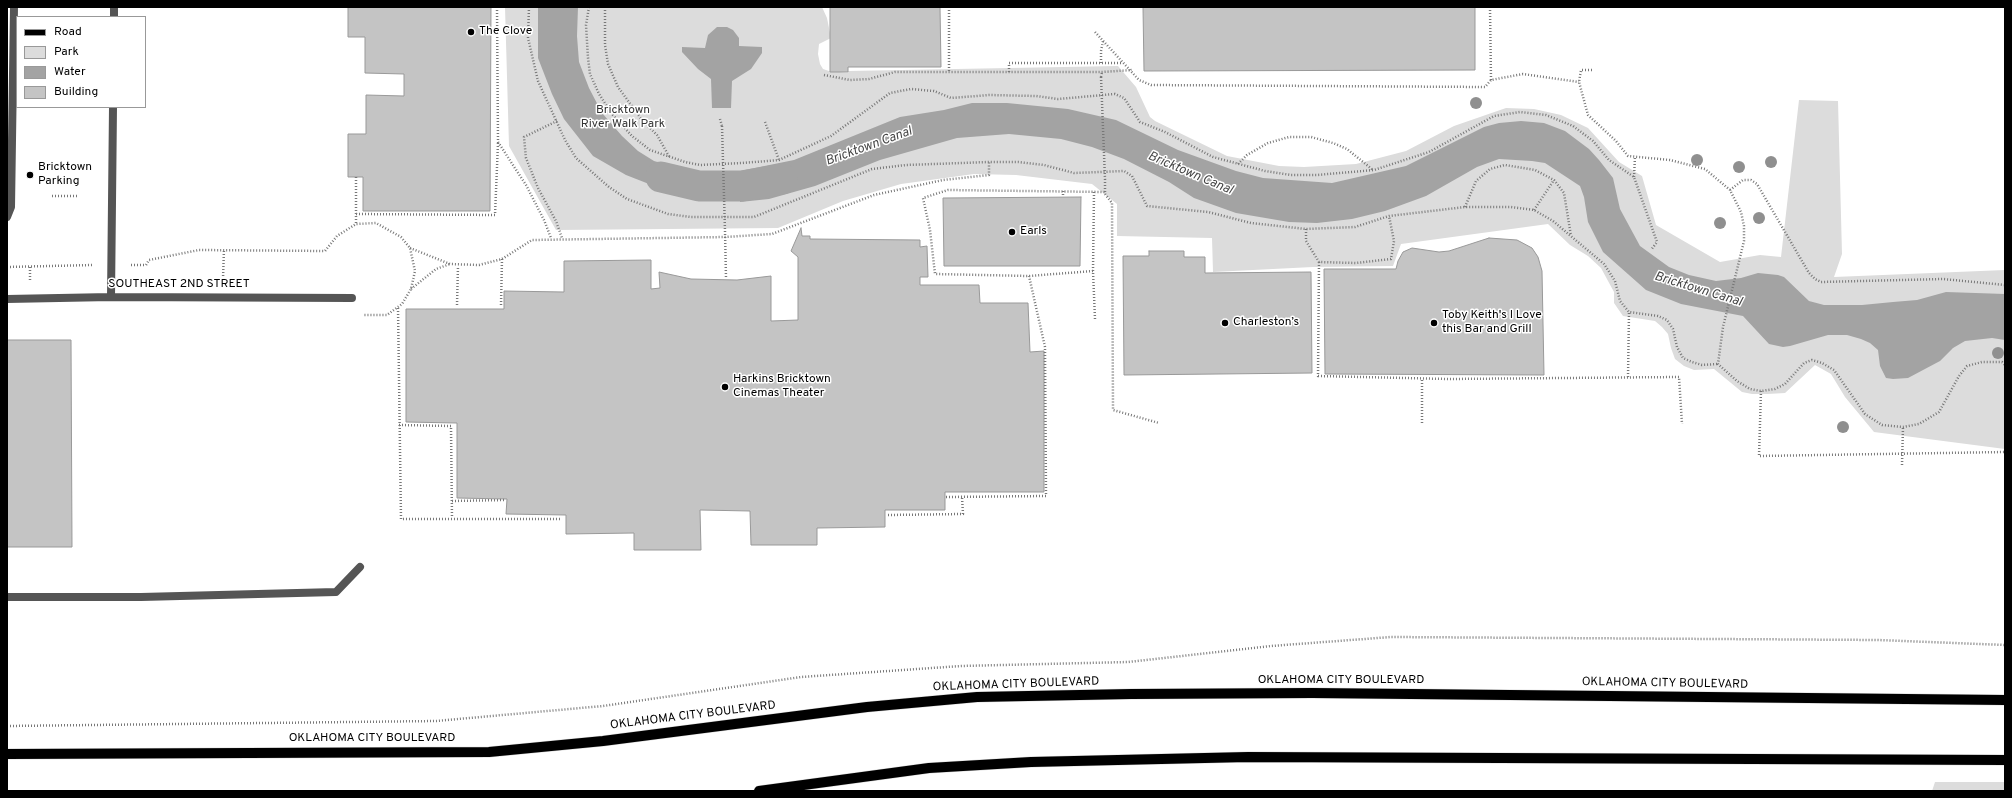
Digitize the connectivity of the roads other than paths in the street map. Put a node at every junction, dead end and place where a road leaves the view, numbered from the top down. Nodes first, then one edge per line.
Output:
1 (14, 7) edge
2 (15, 84) edge
3 (15, 105) edge
4 (113, 108) edge
5 (7, 217) edge
6 (111, 297) junction
7 (352, 298) dead end
8 (7, 299) edge
9 (360, 567) dead end
10 (7, 597) edge
11 (2005, 700) edge
12 (7, 754) edge
13 (2005, 760) edge
14 (759, 791) edge

1 - 2 street
2 - 3 street
3 - 5 street
4 - 6 street
6 - 7 street, SOUTHEAST 2ND STREET
6 - 8 street, SOUTHEAST 2ND STREET
9 - 10 street
11 - 12 main road, OKLAHOMA CITY BOULEVARD
13 - 14 main road

